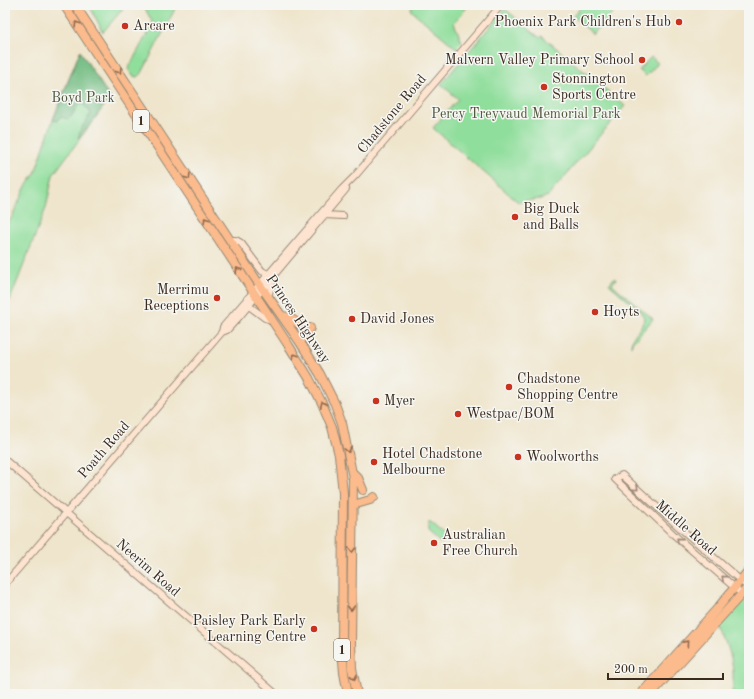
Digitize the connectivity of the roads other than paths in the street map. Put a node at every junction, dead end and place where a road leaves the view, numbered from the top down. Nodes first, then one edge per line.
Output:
1 (64, 5) edge
2 (75, 5) edge
3 (501, 5) edge
4 (349, 183) junction
5 (325, 215) junction
6 (343, 216) dead end
7 (230, 240) junction
8 (268, 274) junction
9 (264, 290) junction
10 (252, 298) junction
11 (282, 316) junction
12 (300, 325) dead end
13 (310, 328) dead end
14 (300, 342) junction
15 (339, 455) junction
16 (5, 460) edge
17 (333, 462) dead end
18 (352, 472) junction
19 (363, 490) dead end
20 (374, 497) dead end
21 (353, 505) junction
22 (66, 513) junction
23 (749, 570) edge
24 (740, 580) junction
25 (5, 584) edge
26 (735, 587) junction
27 (749, 587) edge
28 (742, 594) junction
29 (350, 632) junction
30 (342, 657) junction
31 (276, 694) edge
32 (348, 694) edge
33 (358, 694) edge
34 (641, 694) edge
35 (652, 694) edge

10 -> 1 highway, Princes Highway / 1
2 -> 7 highway, Princes Highway / 1
3 - 4 street, Chadstone Road
4 - 5 street, Chadstone Road
4 - 8 street, Chadstone Road
5 - 6 street
5 - 9 street, Chadstone Road
7 - 8 street
7 - 9 highway, Princes Highway / 1
8 - 9 street, Chadstone Road
9 - 10 street, Chadstone Road
9 - 11 highway, Princes Highway / 1
15 -> 10 highway, Princes Highway / 1
10 - 22 street, Poath Road
11 - 12 highway
11 - 14 highway, Princes Highway / 1
13 - 14 highway
14 -> 18 highway, Princes Highway / 1
15 - 17 highway
15 - 30 highway, Princes Highway / 1
16 - 22 street, Neerim Road
18 - 19 highway
18 - 21 highway, Princes Highway / 1
20 - 21 highway
21 -> 29 highway, Princes Highway / 1
22 - 25 street, Poath Road
22 - 31 street, Neerim Road
23 - 24 highway
24 - 26 highway
26 -> 24 street, Middle Road
24 - 27 street, Middle Road
26 - 28 street, Middle Road
34 -> 26 highway
27 - 28 highway
28 - 35 highway
29 - 30 highway
29 -> 33 highway, Princes Highway / 1
30 - 32 highway, Princes Highway / 1

